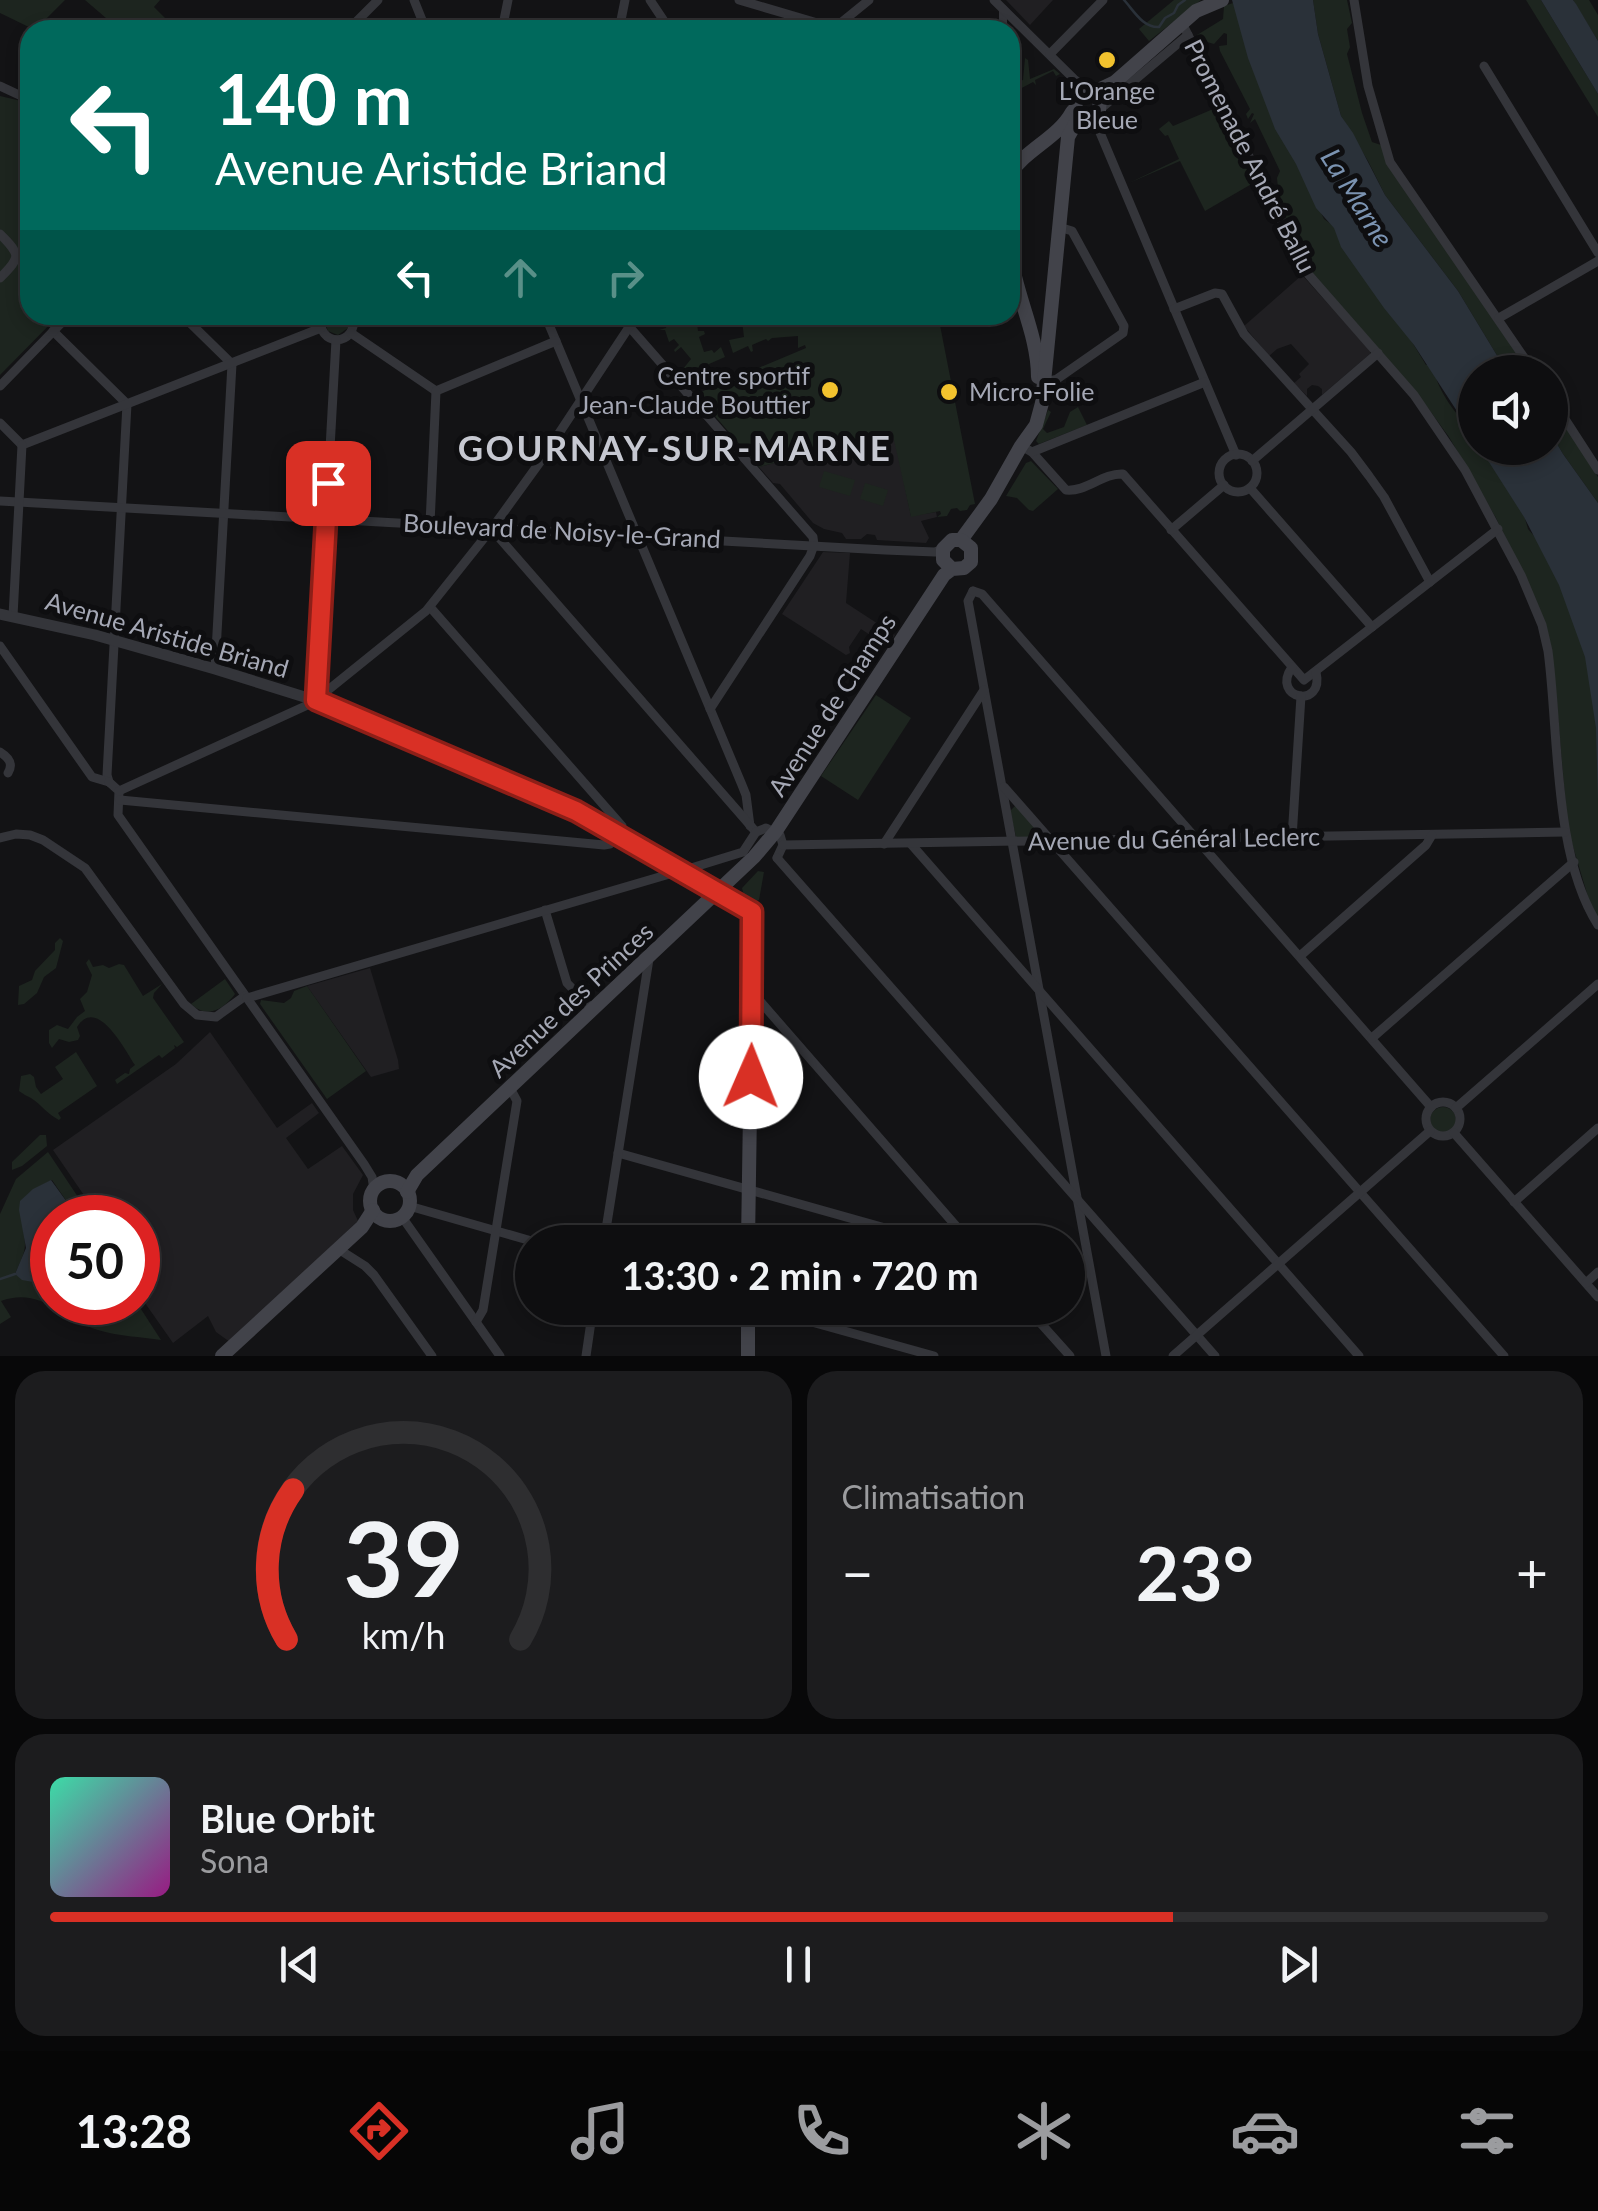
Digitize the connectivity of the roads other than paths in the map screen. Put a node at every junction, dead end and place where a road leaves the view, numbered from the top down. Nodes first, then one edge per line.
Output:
1 (378, 0) edge
2 (739, 0) edge
3 (869, 0) edge
4 (994, 0) edge
5 (1103, 0) edge
6 (1222, 0) edge
7 (1354, 0) edge
8 (1207, 7) junction
9 (1003, 9) junction
10 (358, 20) edge
11 (807, 20) edge
12 (842, 20) edge
13 (1003, 20) edge
14 (1014, 20) edge
15 (1020, 25) edge
16 (1186, 31) junction
17 (1050, 54) junction
18 (1484, 66) dead end
19 (1089, 104) junction
20 (1022, 160) joint
21 (1020, 162) edge
22 (1059, 227) junction
23 (0, 234) edge
24 (1598, 253) edge
25 (1598, 261) edge
26 (0, 278) edge
27 (1020, 297) edge
28 (1174, 309) junction
29 (1499, 318) junction
30 (59, 325) edge
31 (192, 325) edge
32 (321, 325) edge
33 (354, 325) edge
34 (549, 325) edge
35 (630, 327) joint
36 (321, 328) junction
37 (1049, 330) junction
38 (53, 331) junction
39 (1031, 332) junction
40 (351, 333) junction
41 (336, 340) junction
42 (556, 341) junction
43 (1378, 354) junction
44 (1523, 355) edge
45 (232, 364) junction
46 (1041, 373) junction
47 (1205, 382) junction
48 (0, 386) edge
49 (436, 391) junction
50 (580, 400) junction
51 (127, 404) junction
52 (1313, 410) junction
53 (0, 423) edge
54 (1568, 424) edge
55 (22, 445) junction
56 (1026, 449) junction
57 (1236, 455) junction
58 (1252, 461) junction
59 (1598, 470) edge
60 (1224, 486) junction
61 (1250, 488) junction
62 (0, 501) edge
63 (20, 502) junction
64 (121, 508) junction
65 (223, 513) junction
66 (326, 518) junction
67 (430, 524) junction
68 (493, 527) junction
69 (1498, 529) junction
70 (1171, 530) junction
71 (637, 535) junction
72 (965, 542) junction
73 (814, 545) junction
74 (950, 565) junction
75 (1430, 582) junction
76 (973, 591) junction
77 (430, 607) junction
78 (6, 615) edge
79 (1372, 627) junction
80 (114, 640) junction
81 (0, 646) edge
82 (1292, 668) junction
83 (215, 669) junction
84 (1316, 672) junction
85 (984, 690) junction
86 (1301, 696) junction
87 (316, 700) junction
88 (710, 709) junction
89 (0, 752) edge
90 (8, 773) dead end
91 (110, 782) junction
92 (1002, 785) junction
93 (119, 800) junction
94 (610, 813) junction
95 (602, 826) junction
96 (753, 829) junction
97 (620, 831) junction
98 (1566, 832) junction
99 (1432, 835) junction
100 (0, 838) edge
101 (780, 838) junction
102 (1196, 838) junction
103 (1292, 838) junction
104 (1053, 841) junction
105 (1012, 842) junction
106 (884, 844) junction
107 (910, 844) junction
108 (763, 856) junction
109 (1574, 862) junction
110 (681, 870) junction
111 (718, 891) junction
112 (545, 910) junction
113 (1598, 925) edge
114 (649, 956) junction
115 (1300, 956) junction
116 (1598, 984) edge
117 (1039, 990) junction
118 (751, 991) junction
119 (246, 997) junction
120 (593, 1010) junction
121 (1372, 1038) junction
122 (510, 1088) junction
123 (1431, 1107) junction
124 (1456, 1108) junction
125 (1598, 1128) edge
126 (1430, 1131) junction
127 (1454, 1133) junction
128 (618, 1153) junction
129 (749, 1190) junction
130 (1360, 1192) junction
131 (396, 1195) junction
132 (1077, 1198) junction
133 (1514, 1202) junction
134 (377, 1214) junction
135 (607, 1225) edge
136 (748, 1225) edge
137 (874, 1225) edge
138 (955, 1225) edge
139 (496, 1232) junction
140 (515, 1237) edge
141 (343, 1252) junction
142 (1278, 1264) junction
143 (1598, 1272) edge
144 (1586, 1283) junction
145 (1598, 1297) edge
146 (476, 1322) junction
147 (591, 1325) edge
148 (748, 1325) edge
149 (823, 1325) edge
150 (1043, 1325) edge
151 (1197, 1336) junction
152 (222, 1356) edge
153 (234, 1356) edge
154 (432, 1356) edge
155 (500, 1356) edge
156 (586, 1356) edge
157 (748, 1356) edge
158 (934, 1356) edge
159 (1070, 1356) edge
160 (1106, 1356) edge
161 (1174, 1356) edge
162 (1215, 1356) edge
163 (1359, 1356) edge
164 (1504, 1356) edge

1 - 10 street
2 - 11 street
3 - 12 street
4 - 9 street
5 - 17 street
6 - 8 main road
7 - 29 street
8 - 16 main road
8 - 19 main road
9 - 13 street
9 - 14 street
15 - 17 street
16 - 19 main road
16 - 43 street, Promenade André Ballu
17 - 19 street
18 - 24 street
19 - 20 main road
19 - 22 main road
19 - 28 street
20 - 21 main road
22 - 37 main road
22 - 46 street
23 - 26 street
25 - 29 street
27 - 39 main road
28 - 47 street
28 - 52 street
29 - 44 street
30 - 38 street
31 - 45 street
32 - 36 street
33 - 40 street
34 - 42 street
35 - 50 street
35 - 73 street
36 - 41 street
36 - 45 street
37 - 39 main road
37 - 46 main road
38 - 48 street
38 - 51 street
39 - 46 main road
40 - 41 street
40 - 49 street
41 - 66 street
42 - 49 street
42 - 50 street
43 - 52 street
43 - 69 street, Promenade André Ballu
45 - 51 street
45 - 65 street
46 - 56 main road
47 - 56 street
47 - 57 street
49 - 67 street
50 - 68 street
50 - 71 street
51 - 55 street
51 - 64 street
52 - 58 street
52 - 75 street
53 - 55 street
54 - 59 street
55 - 63 street
56 - 70 street
56 - 72 main road
57 - 58 street
57 - 60 street
58 - 61 street
60 - 61 street
60 - 70 street
61 - 79 street
62 - 63 street, Boulevard de Noisy-le-Grand
63 - 64 street, Boulevard de Noisy-le-Grand
63 - 78 street
64 - 65 street, Boulevard de Noisy-le-Grand
64 - 80 street
65 - 66 street, Boulevard de Noisy-le-Grand
65 - 83 street
66 - 67 street, Boulevard de Noisy-le-Grand
66 - 87 street
67 - 68 street, Boulevard de Noisy-le-Grand
68 - 71 street, Boulevard de Noisy-le-Grand
68 - 77 street
68 - 96 street
69 - 75 street
69 - 98 street, Promenade André Ballu
70 - 82 street
71 - 73 street, Boulevard de Noisy-le-Grand
71 - 88 street
72 - 74 main road
72 - 74 main road
73 - 74 street, Boulevard de Noisy-le-Grand
73 - 88 street
74 - 76 street
74 - 101 main road, Avenue de Champs
75 - 79 street
76 - 85 street
76 - 102 street
77 - 87 street
77 - 94 street
78 - 80 street, Avenue Aristide Briand
79 - 84 street
80 - 83 street, Avenue Aristide Briand
80 - 91 street
81 - 91 street
82 - 84 street
82 - 86 street
83 - 87 street, Avenue Aristide Briand
84 - 86 street
85 - 92 street
85 - 106 street
86 - 103 street
87 - 93 street
87 - 95 street, Avenue Aristide Briand
88 - 96 street
89 - 90 street
91 - 93 street
92 - 104 street
92 - 105 street
93 - 97 street
93 - 119 street
94 - 95 street
94 - 97 street
95 - 97 street, Avenue Aristide Briand
96 - 101 street, Avenue du Général Leclerc
96 - 108 street
97 - 110 street, Avenue Aristide Briand
98 - 99 street, Avenue du Général Leclerc
98 - 109 street, Promenade André Ballu
99 - 103 street, Avenue du Général Leclerc
99 - 115 street
100 - 119 street
101 - 106 street, Avenue du Général Leclerc
101 - 108 main road, Avenue de Champs
101 - 108 street
102 - 103 street, Avenue du Général Leclerc
102 - 104 street, Avenue du Général Leclerc
102 - 115 street
104 - 105 street, Avenue du Général Leclerc
104 - 130 street
105 - 107 street, Avenue du Général Leclerc
105 - 117 street
106 - 107 street, Avenue du Général Leclerc
107 - 117 street
108 - 110 street
108 - 111 main road, Avenue des Princes
108 - 132 street
109 - 113 street, Promenade André Ballu
109 - 121 street
110 - 111 street, Avenue Aristide Briand
110 - 112 street
111 - 114 main road, Avenue des Princes
111 - 118 main road, Avenue Aristide Briand
112 - 119 street
112 - 120 street
114 - 120 main road, Avenue des Princes
114 - 128 street
115 - 121 street
116 - 124 street
117 - 132 street
117 - 142 street
118 - 129 main road
118 - 138 street
119 - 131 street
120 - 122 main road, Avenue des Princes
121 - 123 street
122 - 131 main road, Avenue des Princes
122 - 139 street
123 - 124 street
123 - 126 street
124 - 127 street
125 - 133 street
126 - 127 street
126 - 130 street
127 - 133 street
128 - 129 street
128 - 135 street
129 - 136 main road
129 - 137 street
130 - 142 street
130 - 164 street
131 - 134 main road
131 - 134 main road
131 - 139 street
131 - 146 street
132 - 151 street
132 - 160 street
133 - 144 street
134 - 141 main road
134 - 152 main road
139 - 140 street
139 - 146 street
141 - 153 main road
141 - 154 street
142 - 151 street
142 - 163 street
143 - 144 street
144 - 145 street
146 - 155 street
147 - 156 street
148 - 157 main road
149 - 158 street
150 - 159 street
151 - 161 street
151 - 162 street

